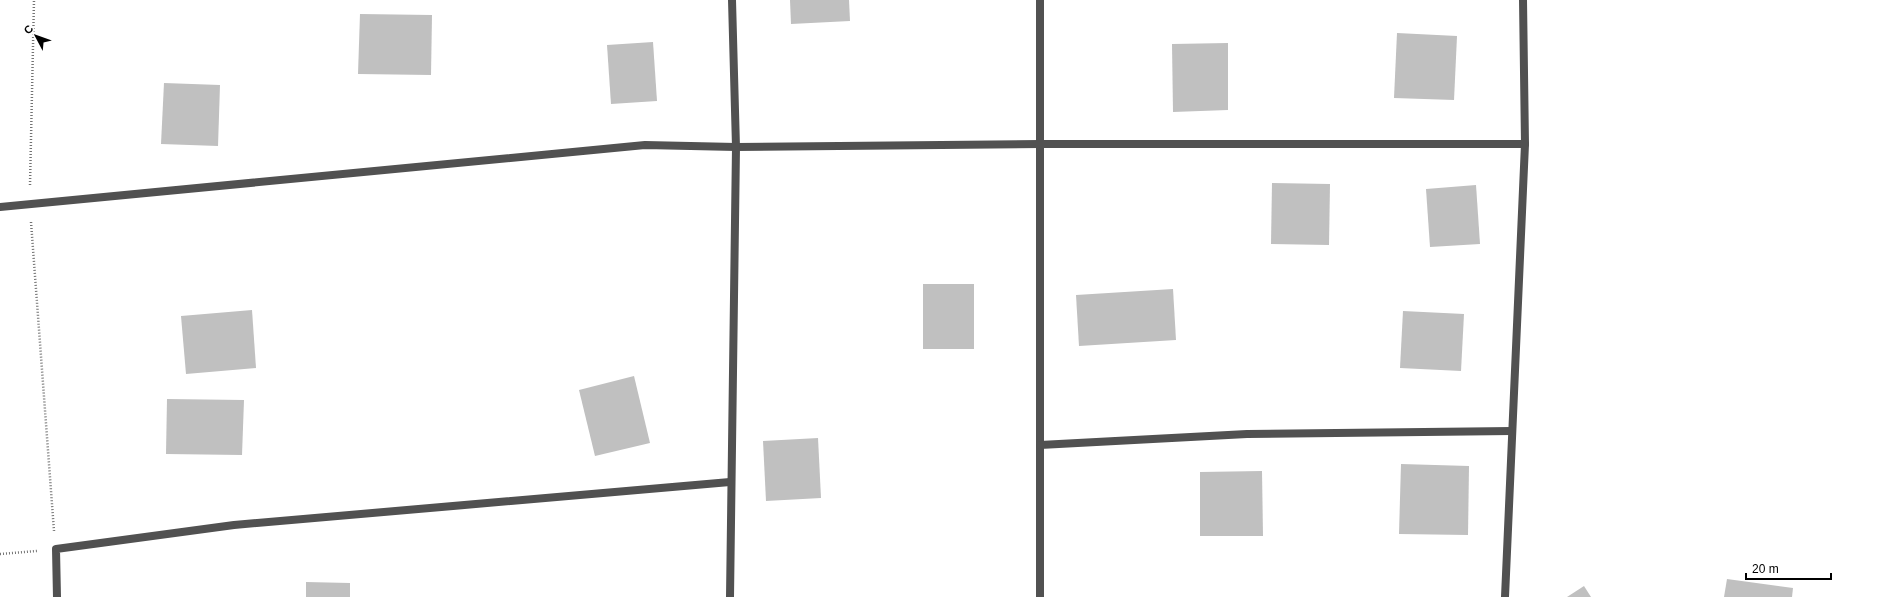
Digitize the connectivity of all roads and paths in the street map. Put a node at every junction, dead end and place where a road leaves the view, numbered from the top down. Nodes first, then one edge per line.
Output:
1 (34, 0) edge
2 (732, 0) edge
3 (1040, 0) edge
4 (1523, 0) edge
5 (1040, 144) junction
6 (1525, 144) junction
7 (736, 147) junction
8 (30, 204) junction
9 (0, 207) edge
10 (1512, 432) junction
11 (1040, 445) junction
12 (730, 482) junction
13 (56, 549) junction
14 (0, 554) edge
15 (57, 597) edge
16 (730, 597) edge
17 (1040, 597) edge
18 (1505, 597) edge

1 - 8 path
2 - 7 street
3 - 5 street
4 - 6 street
5 - 6 street
5 - 7 street
5 - 11 street
6 - 10 street
7 - 8 street
7 - 12 street
8 - 9 street
8 - 13 path
10 - 11 street
10 - 18 street
11 - 17 street
12 - 13 street
12 - 16 street
13 - 14 path
13 - 15 street

